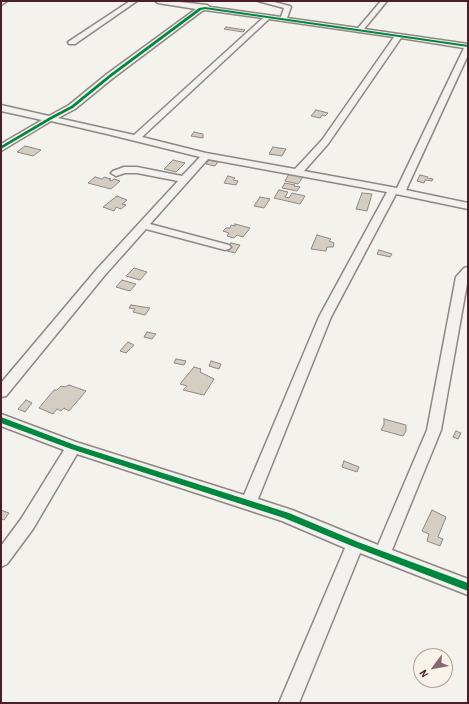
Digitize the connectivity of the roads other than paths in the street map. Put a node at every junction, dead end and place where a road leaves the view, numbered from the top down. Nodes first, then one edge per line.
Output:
1 (4, 1) edge
2 (134, 1) edge
3 (158, 1) edge
4 (216, 1) edge
5 (261, 1) edge
6 (384, 1) edge
7 (1, 3) edge
8 (205, 8) junction
9 (267, 18) junction
10 (283, 19) junction
11 (360, 30) junction
12 (399, 36) junction
13 (72, 42) dead end
14 (468, 47) edge
15 (1, 108) edge
16 (50, 118) junction
17 (135, 139) junction
18 (1, 148) edge
19 (206, 156) junction
20 (298, 172) junction
21 (116, 173) dead end
22 (184, 180) junction
23 (397, 190) junction
24 (468, 206) edge
25 (143, 225) junction
26 (225, 247) dead end
27 (468, 271) edge
28 (1, 392) edge
29 (1, 420) edge
30 (73, 447) junction
31 (249, 502) junction
32 (355, 544) junction
33 (382, 554) junction
34 (1, 558) edge
35 (468, 587) edge
36 (289, 703) edge

1 - 7 street
2 - 13 street
3 - 8 street
4 - 8 street
5 - 10 street
6 - 11 street
8 - 9 street
8 - 16 street
9 - 10 street
9 - 17 street
10 - 11 street
11 - 12 street
12 - 14 street
12 - 20 street
14 - 23 street
15 - 16 street
16 - 17 street
16 - 18 street
17 - 19 street
19 - 20 street
19 - 22 street
20 - 23 street
21 - 22 street
22 - 25 street
23 - 24 street
23 - 31 street
25 - 26 street
25 - 28 street
27 - 33 street
29 - 30 street
30 - 31 street
30 - 34 street
31 - 32 street
32 - 33 street
32 - 36 street
33 - 35 street

